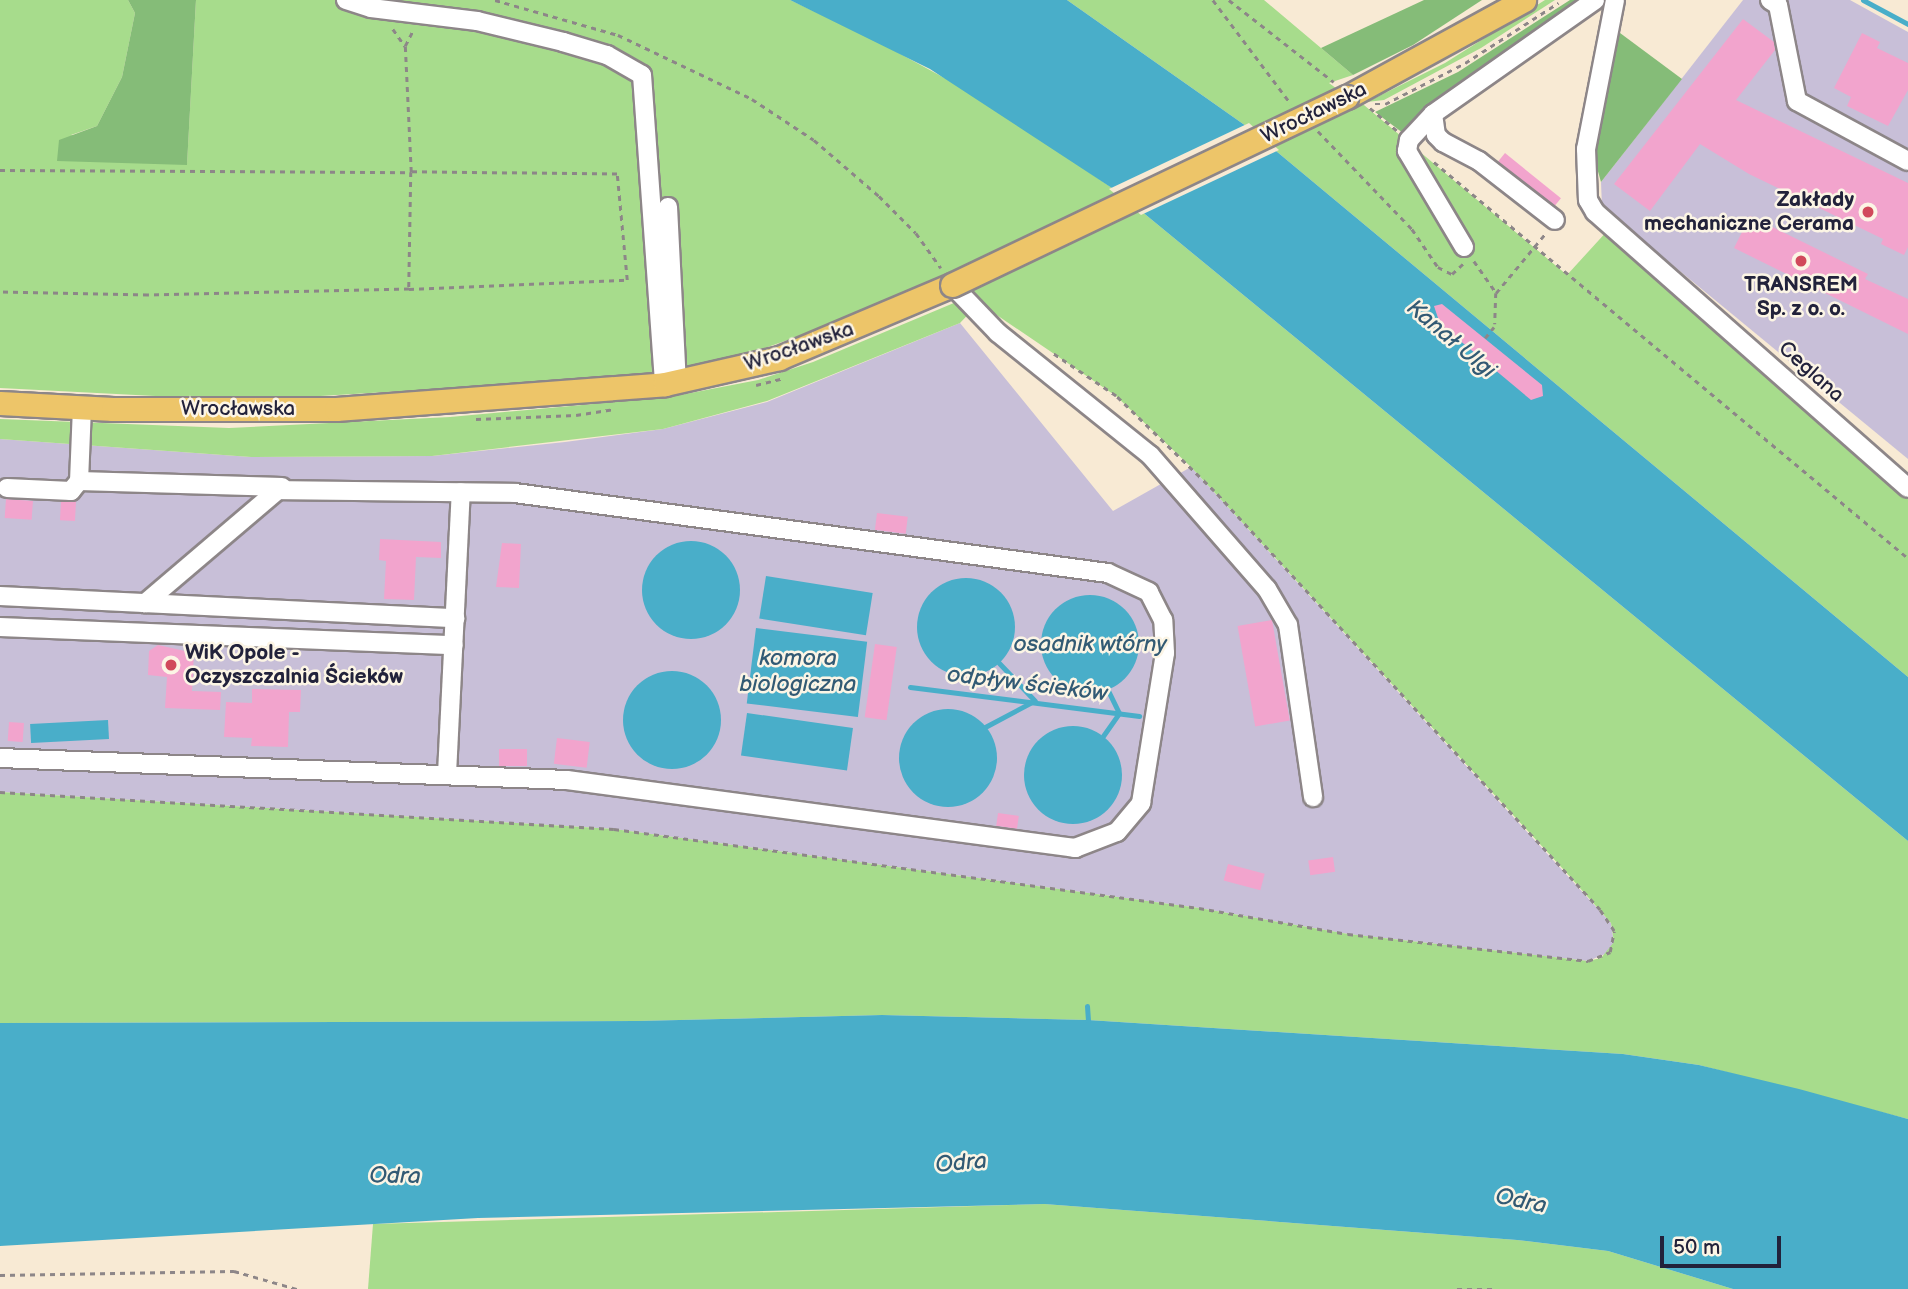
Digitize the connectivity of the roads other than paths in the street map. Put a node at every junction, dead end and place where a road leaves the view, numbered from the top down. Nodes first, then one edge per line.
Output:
1 (346, 0) edge
2 (1524, 0) edge
3 (1595, 0) edge
4 (1615, 0) edge
5 (1770, 0) edge
6 (1433, 114) junction
7 (1908, 161) edge
8 (668, 207) dead end
9 (1555, 220) road end
10 (1464, 247) road end
11 (948, 280) junction
12 (670, 383) junction
13 (0, 403) edge
14 (82, 407) junction
15 (79, 481) junction
16 (289, 487) junction
17 (6, 488) dead end
18 (1908, 488) edge
19 (461, 492) junction
20 (0, 596) edge
21 (145, 603) junction
22 (455, 618) junction
23 (0, 627) edge
24 (454, 645) junction
25 (0, 758) edge
26 (447, 774) junction
27 (1313, 797) dead end

1 - 12 street
2 - 11 main road, Wrocławska, bridge
3 - 6 street
4 - 18 street, Ceglana
5 - 7 street
6 - 9 street
6 - 10 street
8 - 12 street
11 - 12 main road, Wrocławska
11 - 27 street
12 - 14 main road, Wrocławska
13 - 14 main road, Wrocławska
14 - 15 street
15 - 16 street
15 - 17 street
16 - 19 street
16 - 21 street
19 - 22 street
19 - 26 street
20 - 21 street
21 - 22 street
22 - 24 street
23 - 24 street
24 - 26 street
25 - 26 street

